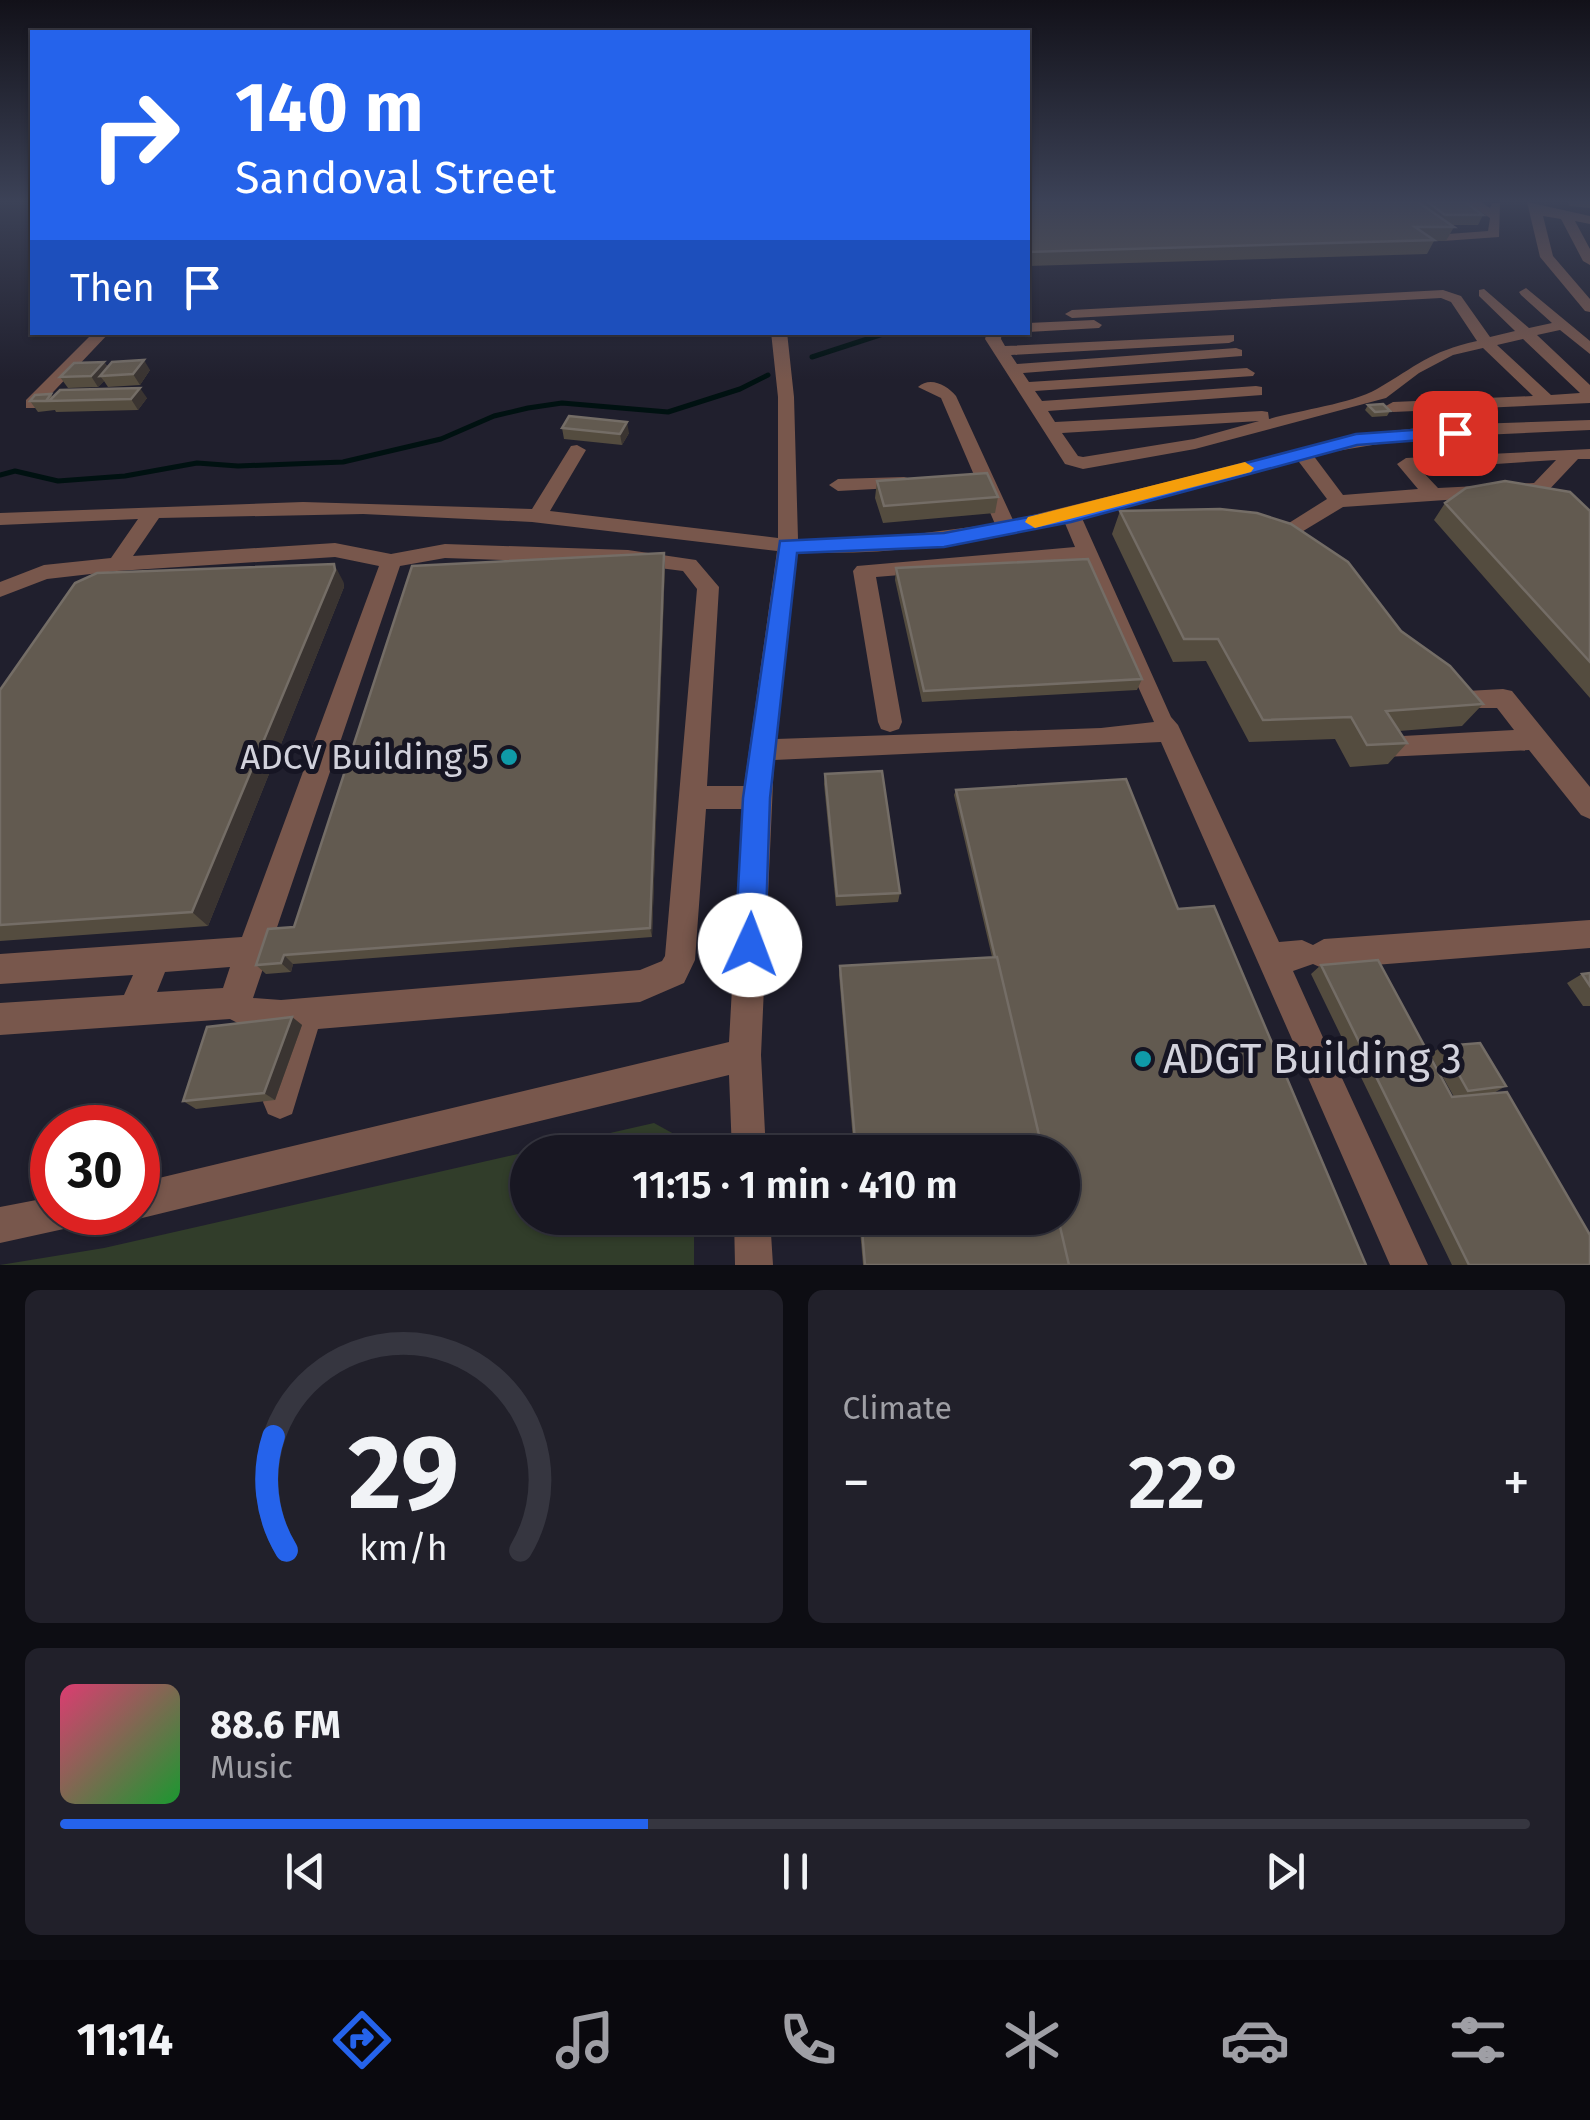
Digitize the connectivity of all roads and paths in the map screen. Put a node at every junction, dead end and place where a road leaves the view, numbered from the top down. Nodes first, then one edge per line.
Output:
1 (1551, 261) edge
2 (1526, 292) dead end
3 (1484, 293) dead end
4 (1590, 308) edge
5 (1234, 312) junction
6 (1072, 314) dead end
7 (1561, 325) junction
8 (1030, 328) edge
9 (1522, 333) junction
10 (100, 335) edge
11 (779, 335) edge
12 (994, 335) edge
13 (1486, 343) junction
14 (1232, 346) junction
15 (1590, 349) edge
16 (1001, 351) junction
17 (1012, 369) junction
18 (1247, 373) junction
19 (926, 387) dead end
20 (1024, 387) junction
21 (1256, 391) junction
22 (1590, 396) edge
23 (1547, 400) junction
24 (1386, 401) junction
25 (32, 404) edge
26 (1036, 407) junction
27 (1278, 418) junction
28 (1590, 426) edge
29 (1050, 428) junction
30 (1421, 434) junction
31 (1378, 437) junction
32 (577, 450) dead end
33 (1302, 453) junction
34 (1581, 454) edge
35 (1406, 464) junction
36 (930, 482) edge
37 (838, 486) dead end
38 (1433, 494) junction
39 (1338, 501) junction
40 (153, 512) junction
41 (1071, 515) junction
42 (537, 517) junction
43 (0, 519) edge
44 (1006, 527) junction
45 (1280, 538) edge
46 (788, 546) junction
47 (1088, 553) junction
48 (391, 561) junction
49 (117, 564) junction
50 (0, 590) edge
51 (1444, 701) edge
52 (890, 722) dead end
53 (1165, 724) junction
54 (1536, 739) junction
55 (1384, 747) edge
56 (762, 750) junction
57 (693, 798) junction
58 (756, 798) junction
59 (1590, 807) edge
60 (1590, 934) edge
61 (253, 951) junction
62 (156, 958) junction
63 (1270, 958) junction
64 (2, 973) edge
65 (234, 1003) junction
66 (134, 1010) junction
67 (306, 1014) junction
68 (0, 1019) edge
69 (746, 1056) junction
70 (280, 1102) dead end
71 (749, 1135) edge
72 (160, 1195) edge
73 (30, 1219) edge
74 (0, 1225) edge
75 (753, 1235) edge
76 (754, 1265) edge
77 (1409, 1265) edge

1 - 4 street
2 - 7 street
3 - 9 street
5 - 6 street
5 - 8 street
5 - 13 street
5 - 14 street
7 - 9 street
7 - 15 street
9 - 13 street
9 - 22 street
10 - 25 street
11 - 46 street
12 - 16 street
13 - 23 street
13 - 24 street
14 - 16 street
14 - 17 street
14 - 18 street
16 - 17 street
17 - 20 street
18 - 20 street
18 - 21 street
19 - 44 street
20 - 26 street
21 - 26 street
21 - 27 street
22 - 23 street
23 - 24 street
24 - 27 street
24 - 30 street
26 - 29 street
27 - 29 street
27 - 29 street
28 - 30 street
30 - 31 street
31 - 33 street
31 - 35 street
32 - 42 street
33 - 39 street
33 - 41 street
34 - 35 street
34 - 38 street
35 - 38 street
36 - 37 street
38 - 39 street
39 - 45 street
40 - 42 street
40 - 43 street
40 - 49 street
41 - 44 street
41 - 47 street
42 - 46 street
44 - 46 street
46 - 56 street
47 - 52 street
47 - 53 street
48 - 49 street
48 - 57 street
48 - 61 street
49 - 50 street
51 - 54 street
53 - 56 street
53 - 63 street
54 - 55 street
54 - 59 street
56 - 58 street
57 - 58 street
57 - 67 street
58 - 69 street
60 - 63 street
61 - 62 street
61 - 65 street
62 - 64 street
62 - 66 street
63 - 77 street
65 - 66 street
65 - 67 street
66 - 68 street
67 - 70 street
69 - 71 street
69 - 72 street
73 - 74 street
75 - 76 street

